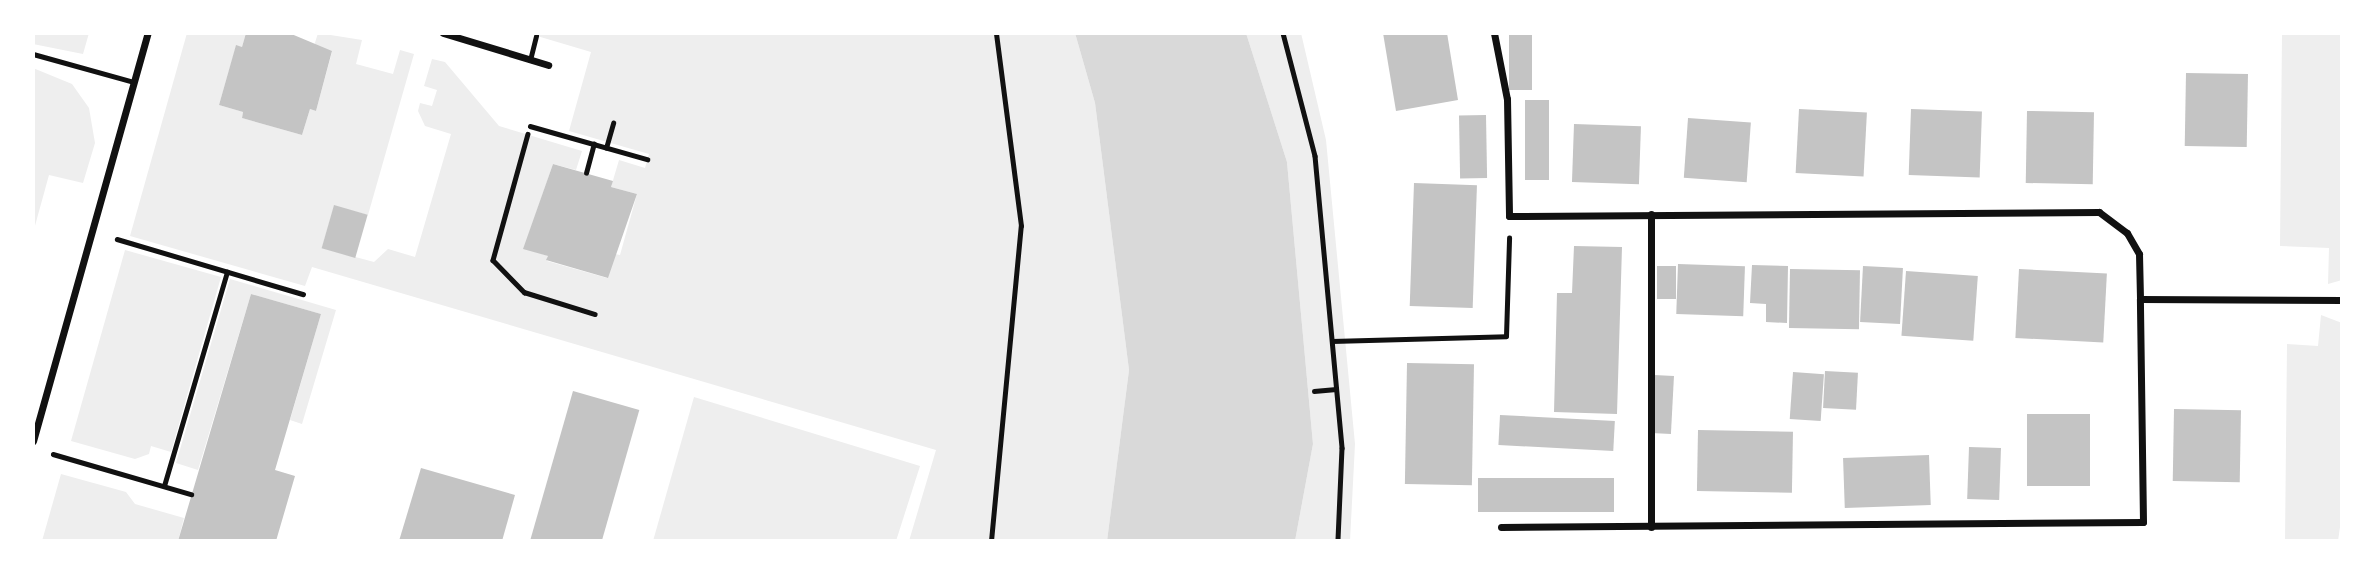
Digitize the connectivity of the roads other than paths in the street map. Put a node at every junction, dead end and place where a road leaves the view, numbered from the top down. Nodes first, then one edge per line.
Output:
1 (148, 33) edge
2 (443, 33) edge
3 (1494, 33) edge
4 (536, 36) dead end
5 (33, 54) edge
6 (530, 60) junction
7 (548, 65) dead end
8 (134, 82) junction
9 (1651, 214) junction
10 (2140, 299) junction
11 (2342, 300) edge
12 (33, 441) edge
13 (1501, 527) dead end
14 (1651, 527) junction

1 - 8 street
2 - 6 street
3 - 9 street
4 - 6 lane
5 - 8 lane
6 - 7 street
8 - 12 street
9 - 10 street
9 - 14 street
10 - 11 street
10 - 14 street
13 - 14 street

